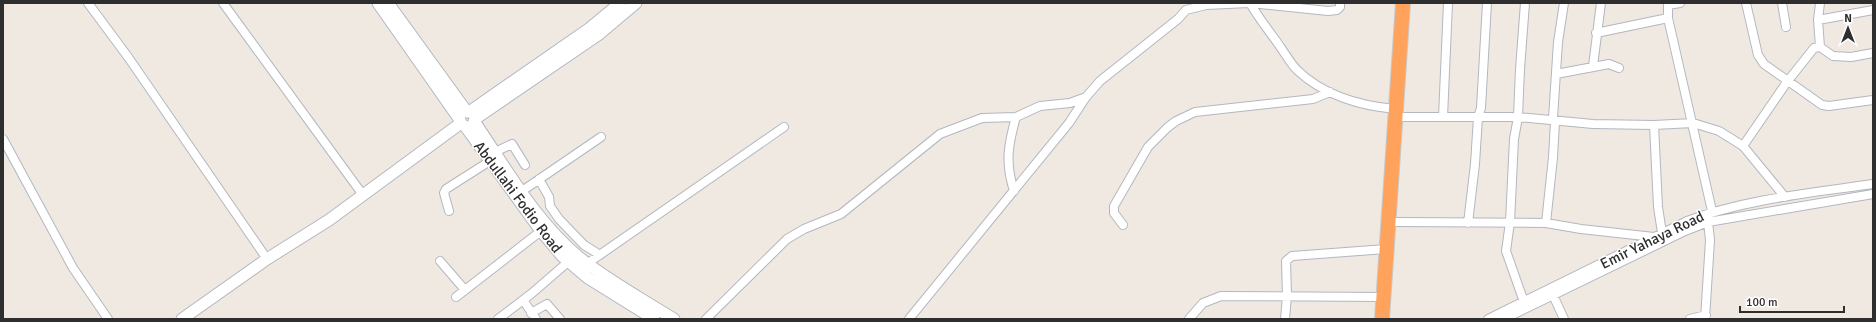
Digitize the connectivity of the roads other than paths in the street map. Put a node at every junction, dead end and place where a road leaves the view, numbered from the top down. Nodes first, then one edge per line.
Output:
1 (88, 3) edge
2 (223, 3) edge
3 (378, 3) edge
4 (388, 3) edge
5 (620, 3) edge
6 (636, 3) edge
7 (1250, 3) edge
8 (1340, 3) edge
9 (1403, 3) edge
10 (1412, 3) edge
11 (1448, 3) edge
12 (1487, 3) edge
13 (1525, 3) edge
14 (1564, 3) edge
15 (1601, 3) edge
16 (1680, 3) edge
17 (1746, 3) edge
18 (1782, 3) edge
19 (1820, 3) edge
20 (1668, 4) edge
21 (1873, 10) edge
22 (1670, 20) junction
23 (1818, 20) junction
24 (1786, 27) dead end
25 (1596, 33) junction
26 (1820, 47) junction
27 (1873, 53) edge
28 (1593, 66) junction
29 (1619, 68) dead end
30 (1556, 74) junction
31 (1787, 82) junction
32 (1330, 92) junction
33 (1086, 97) junction
34 (1873, 100) edge
35 (1399, 113) junction
36 (1016, 117) junction
37 (1443, 117) junction
38 (1478, 117) junction
39 (1518, 117) junction
40 (467, 119) junction
41 (1555, 122) junction
42 (1693, 124) junction
43 (1654, 125) junction
44 (784, 127) dead end
45 (601, 137) dead end
46 (3, 139) edge
47 (1743, 146) junction
48 (1701, 155) dead end
49 (492, 156) junction
50 (525, 166) dead end
51 (539, 179) junction
52 (1873, 184) edge
53 (522, 191) junction
54 (1014, 191) junction
55 (1873, 194) edge
56 (363, 195) junction
57 (1785, 197) junction
58 (449, 211) dead end
59 (1712, 211) junction
60 (1396, 222) junction
61 (1510, 222) junction
62 (1708, 222) junction
63 (1468, 223) junction
64 (1546, 224) junction
65 (1123, 225) dead end
66 (541, 231) junction
67 (1659, 235) junction
68 (1386, 249) junction
69 (600, 255) junction
70 (267, 259) junction
71 (440, 261) dead end
72 (568, 262) junction
73 (588, 263) junction
74 (465, 290) junction
75 (1553, 295) junction
76 (1287, 296) junction
77 (1384, 296) junction
78 (456, 297) dead end
79 (523, 300) junction
80 (1524, 302) junction
81 (533, 316) edge
82 (1706, 317) edge
83 (108, 319) edge
84 (182, 319) edge
85 (498, 319) edge
86 (560, 319) edge
87 (654, 319) edge
88 (674, 319) edge
89 (706, 319) edge
90 (909, 319) edge
91 (1189, 319) edge
92 (1285, 319) edge
93 (1382, 319) edge
94 (1392, 319) edge
95 (1488, 319) edge
96 (1504, 319) edge
97 (1564, 319) edge
98 (1690, 319) edge

1 - 70 street
2 - 56 street
3 - 40 main road, Abdullahi Fodio Road
4 - 40 main road, Abdullahi Fodio Road
5 - 40 main road
6 - 40 main road
7 - 8 street
7 - 32 street
7 - 33 street
9 - 35 highway
10 - 35 highway
11 - 37 street
12 - 38 street
13 - 39 street
14 - 30 street
15 - 25 street
16 - 20 street
17 - 31 street
18 - 24 street
19 - 23 street
20 - 22 street
21 - 23 street
22 - 25 street
22 - 42 street
22 - 48 street
23 - 26 street
25 - 28 street
26 - 27 street
26 - 31 street
28 - 29 street
28 - 30 street
30 - 41 street
31 - 34 street
31 - 47 street
32 - 35 street
32 - 65 street
33 - 36 street
33 - 54 street
35 - 37 street
35 - 60 highway
35 - 68 highway
36 - 54 street
36 - 89 street
37 - 38 street
38 - 39 street
38 - 63 street
39 - 41 street
39 - 61 street
40 - 49 main road, Abdullahi Fodio Road
40 - 56 main road
41 - 43 street
41 - 64 street
42 - 43 street
42 - 47 street
42 - 59 street
43 - 67 street
44 - 69 street
45 - 51 street
46 - 83 street
47 - 57 street
49 - 50 street
49 - 53 main road, Abdullahi Fodio Road
49 - 58 street
49 - 66 main road, Abdullahi Fodio Road
51 - 53 street
51 - 69 street
52 - 57 street, Emir Yahaya Road
53 - 73 main road, Abdullahi Fodio Road
54 - 90 street
55 - 62 street, Emir Yahaya Road
56 - 70 main road
57 - 59 street, Emir Yahaya Road
59 - 67 street, Emir Yahaya Road
60 - 63 street
60 - 94 highway
61 - 63 street
61 - 64 street
61 - 80 street
62 - 75 street, Emir Yahaya Road
62 - 82 street
64 - 67 street
66 - 72 main road, Abdullahi Fodio Road
66 - 74 street
67 - 80 street, Emir Yahaya Road
68 - 76 street
68 - 77 highway
69 - 73 street
70 - 84 main road
71 - 74 street
72 - 79 street
72 - 87 main road, Abdullahi Fodio Road
73 - 88 main road, Abdullahi Fodio Road
74 - 78 street
75 - 96 street, Emir Yahaya Road
75 - 97 street
76 - 77 street
76 - 91 street
76 - 92 street
77 - 93 highway
79 - 81 street
79 - 85 street
80 - 95 street, Emir Yahaya Road
81 - 86 street
82 - 98 street

